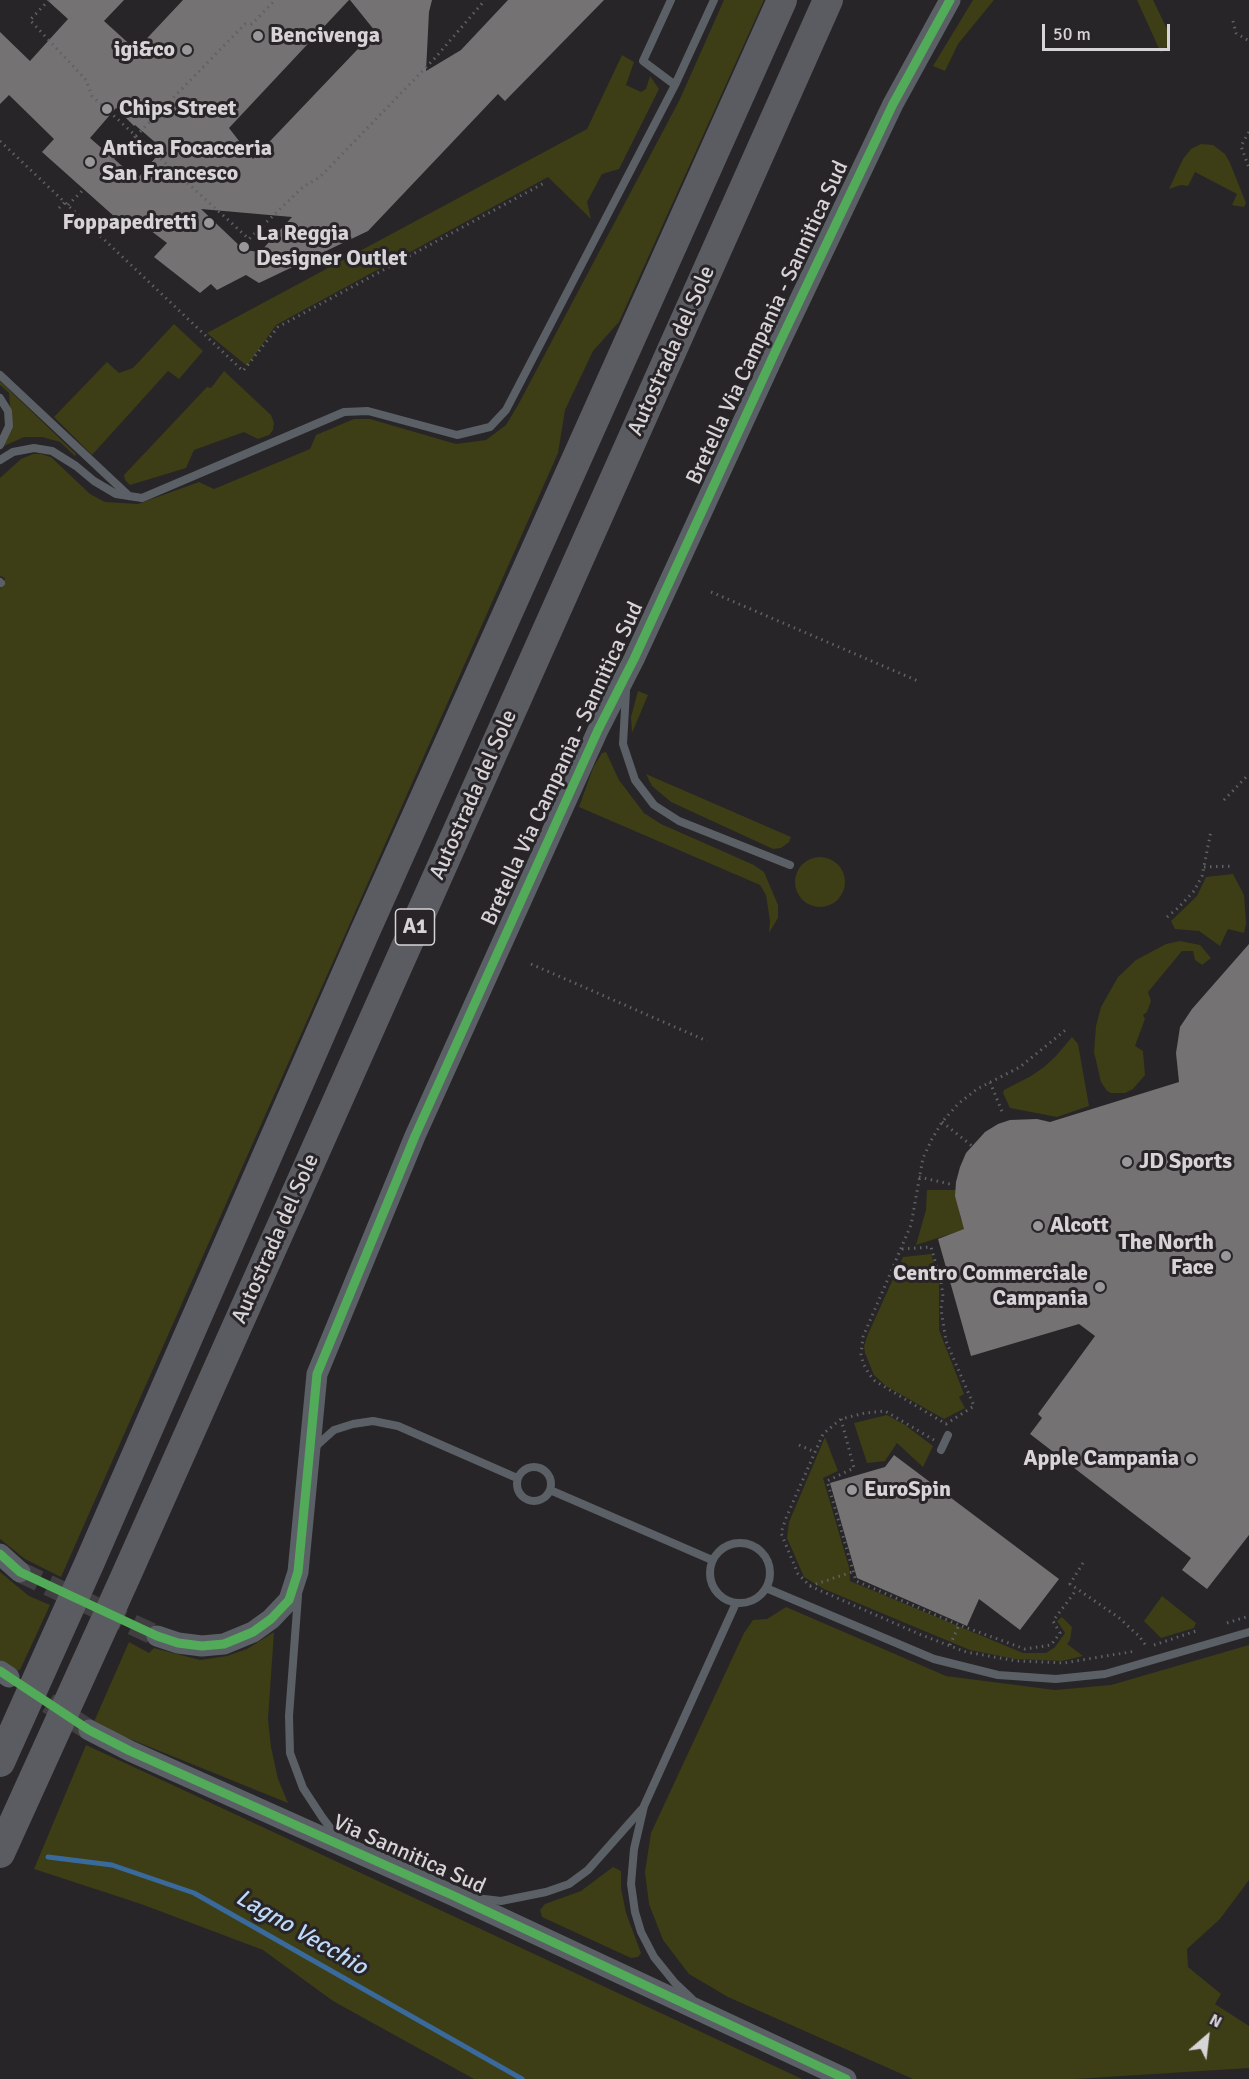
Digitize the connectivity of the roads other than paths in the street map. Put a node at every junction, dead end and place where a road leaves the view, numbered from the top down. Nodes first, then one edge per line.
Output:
1 (671, 0) edge
2 (714, 0) edge
3 (782, 0) edge
4 (828, 0) edge
5 (950, 0) edge
6 (675, 85) junction
7 (0, 375) edge
8 (0, 398) edge
9 (0, 445) edge
10 (0, 460) edge
11 (129, 496) junction
12 (634, 659) junction
13 (790, 865) dead end
14 (948, 1435) dead end
15 (942, 1448) road end
16 (309, 1456) junction
17 (518, 1478) junction
18 (550, 1490) junction
19 (0, 1554) edge
20 (712, 1560) junction
21 (20, 1572) tunnel mouth
22 (298, 1572) junction
23 (766, 1588) junction
24 (736, 1603) junction
25 (1249, 1632) edge
26 (157, 1636) tunnel mouth
27 (89, 1730) tunnel mouth
28 (0, 1762) edge
29 (644, 1806) junction
30 (347, 1848) junction
31 (0, 1853) edge
32 (452, 1895) junction
33 (712, 2017) junction
34 (846, 2079) edge

1 - 6 lane
2 - 6 lane
3 - 28 highway, Autostrada del Sole / A1
4 - 31 highway, Autostrada del Sole / A1
5 - 12 street, Bretella Via Campania - Sannitica Sud
6 - 11 lane
7 - 11 lane
8 - 9 lane
10 - 11 lane
12 - 13 lane
12 - 16 street, Bretella Via Campania - Sannitica Sud
14 - 15 lane
16 - 17 lane
16 - 22 street, Bretella Via Campania - Sannitica Sud
17 - 18 lane
17 - 18 lane
18 - 20 lane
19 - 21 street
20 - 23 lane
20 - 24 lane
22 - 26 street
22 - 30 lane
23 - 24 lane
23 - 25 lane
24 - 29 lane
27 - 30 street, Via Sannitica Sud
29 - 32 lane
29 - 33 lane
30 - 32 street, Via Sannitica Sud
32 - 33 street, Via Sannitica Sud
33 - 34 street, Via Sannitica Sud

